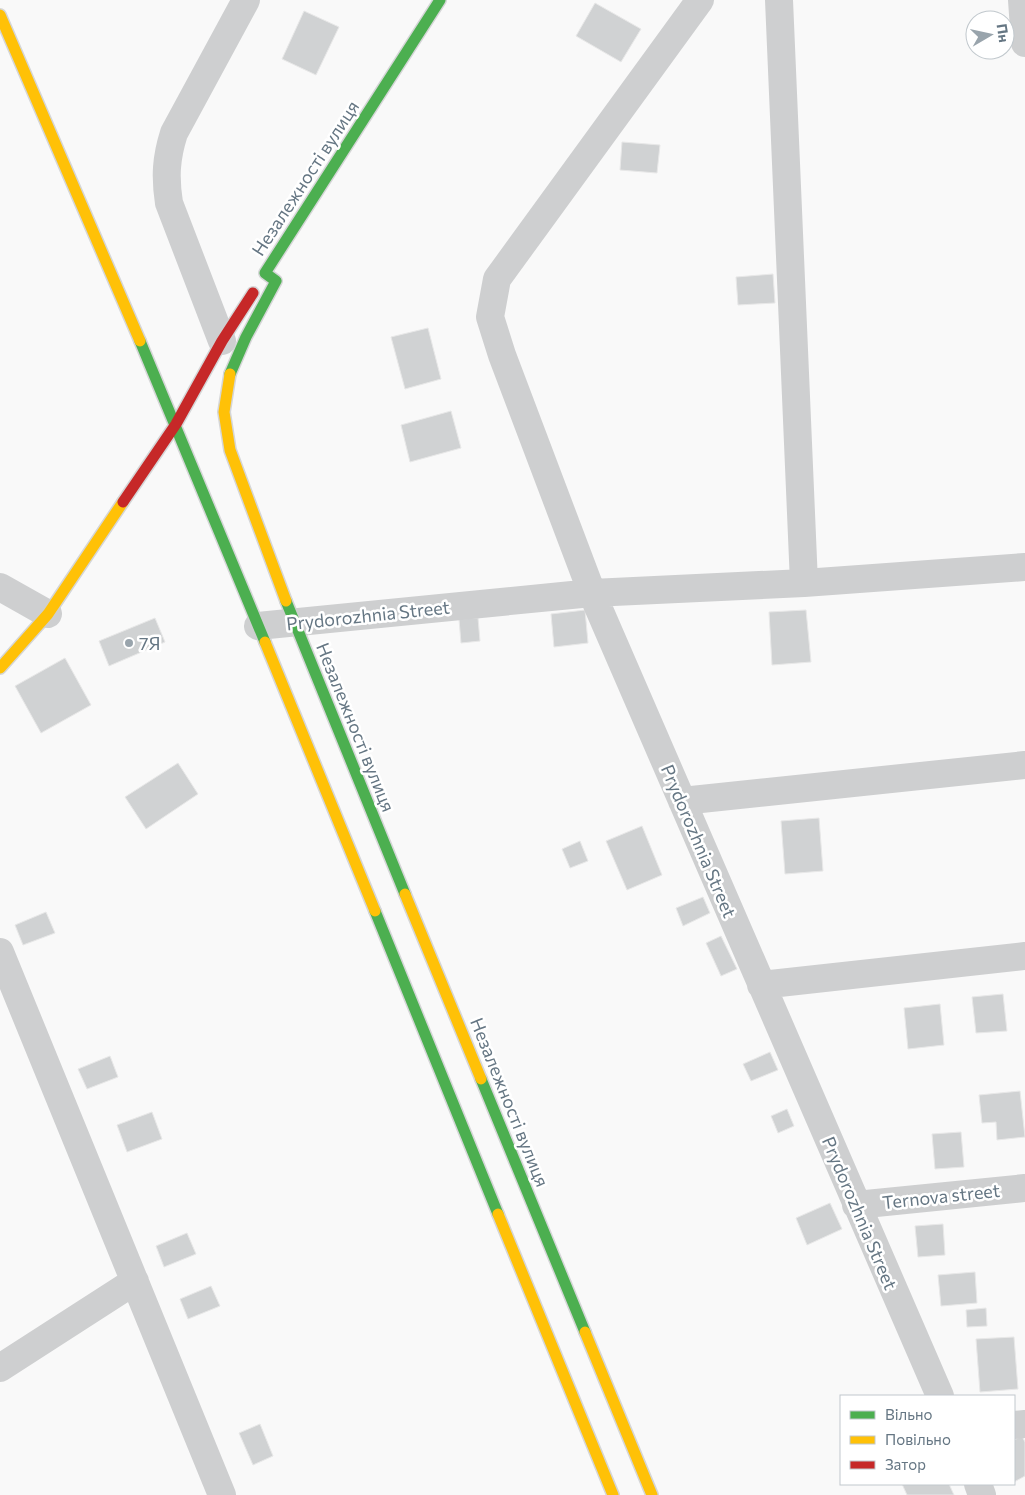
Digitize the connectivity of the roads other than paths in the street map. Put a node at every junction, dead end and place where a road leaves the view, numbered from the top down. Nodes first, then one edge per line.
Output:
1 (246, 0) edge
2 (440, 0) edge
3 (700, 0) edge
4 (779, 0) edge
5 (1022, 0) edge
6 (0, 15) edge
7 (1025, 43) edge
8 (265, 273) junction
9 (222, 341) junction
10 (176, 424) junction
11 (1025, 567) edge
12 (804, 583) junction
13 (0, 587) edge
14 (592, 593) junction
15 (48, 614) junction
16 (294, 623) junction
17 (258, 626) junction
18 (0, 668) edge
19 (1025, 765) edge
20 (682, 801) junction
21 (1025, 956) edge
22 (2, 963) edge
23 (761, 985) junction
24 (1025, 1188) edge
25 (856, 1204) junction
26 (135, 1281) junction
27 (0, 1368) edge
28 (940, 1395) edge
29 (222, 1495) edge
30 (612, 1495) edge
31 (652, 1495) edge

1 - 9 street
2 - 8 street, Незалежності вулиця
3 - 14 street
4 - 12 street
5 - 7 street
6 - 10 street
8 - 9 street
8 - 16 street, Незалежності вулиця
9 - 10 street
10 - 15 street
10 - 17 street
11 - 12 street
12 - 14 street
13 - 15 street
14 - 16 street, Prydorozhnia Street
14 - 20 street, Prydorozhnia Street
15 - 18 street
16 - 17 street, Prydorozhnia Street
16 - 31 street, Незалежності вулиця
17 - 30 street
19 - 20 street
20 - 23 street, Prydorozhnia Street
21 - 23 street
22 - 26 street
23 - 25 street, Prydorozhnia Street
24 - 25 street, Ternova street
25 - 28 street, Prydorozhnia Street
26 - 27 street
26 - 29 street

